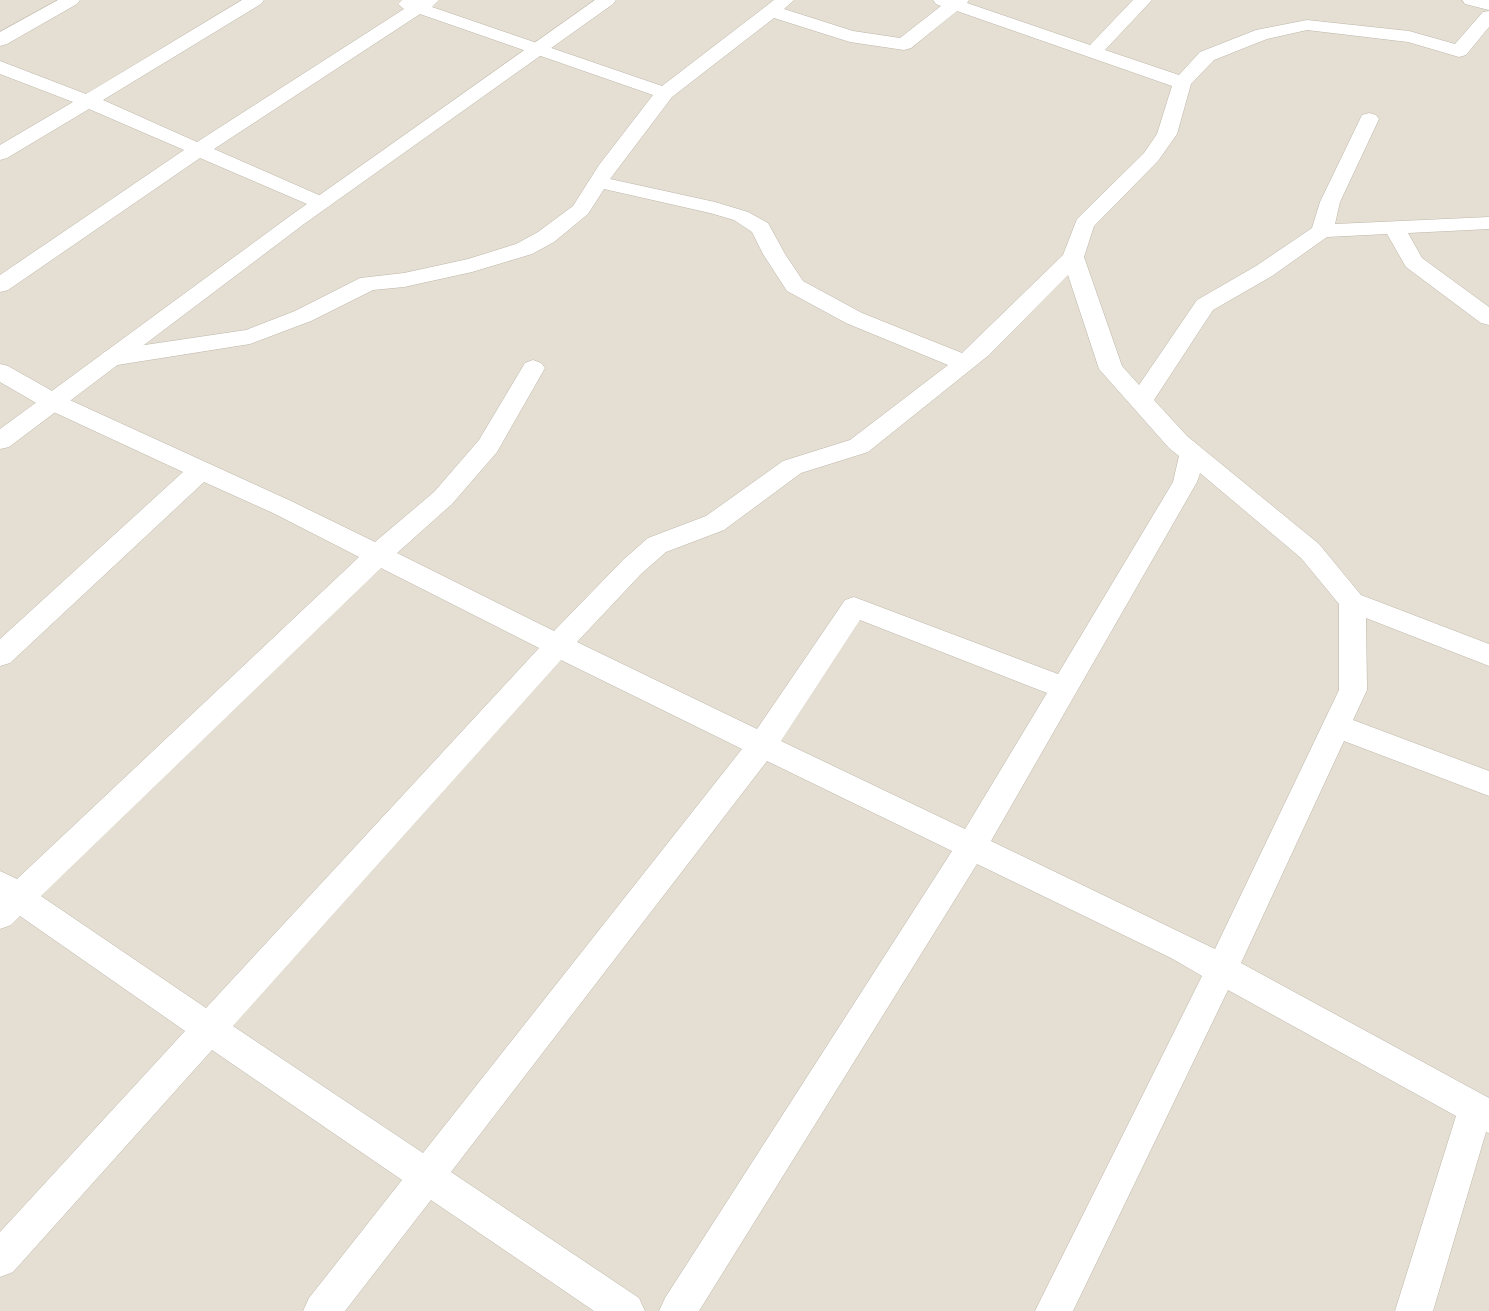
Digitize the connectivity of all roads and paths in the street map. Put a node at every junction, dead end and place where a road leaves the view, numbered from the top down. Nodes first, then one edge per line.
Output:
1 (71, 0) edge
2 (255, 0) edge
3 (396, 0) edge
4 (607, 0) edge
5 (1143, 0) edge
6 (1471, 0) edge
7 (952, 1) edge
8 (424, 4) edge
9 (778, 5) edge
10 (1489, 5) edge
11 (1489, 16) edge
12 (0, 40) edge
13 (537, 50) junction
14 (1094, 52) junction
15 (0, 67) edge
16 (1182, 83) junction
17 (665, 93) junction
18 (88, 101) junction
19 (1369, 119) dead end
20 (201, 148) junction
21 (0, 154) edge
22 (598, 182) junction
23 (322, 202) junction
24 (1489, 222) edge
25 (1394, 228) junction
26 (1322, 231) junction
27 (1073, 257) junction
28 (0, 285) edge
29 (1489, 318) edge
30 (111, 358) junction
31 (965, 363) junction
32 (533, 368) dead end
33 (0, 372) edge
34 (1141, 401) junction
35 (53, 402) junction
36 (0, 441) edge
37 (1192, 454) junction
38 (201, 470) junction
39 (378, 554) junction
40 (1352, 602) junction
41 (558, 645) junction
42 (1488, 649) edge
43 (0, 655) edge
44 (1064, 688) junction
45 (1337, 726) junction
46 (762, 745) junction
47 (1489, 784) edge
48 (971, 846) junction
49 (6, 899) edge
50 (1222, 969) junction
51 (209, 1029) junction
52 (1482, 1112) edge
53 (427, 1176) junction
54 (0, 1259) edge
55 (322, 1311) edge
56 (626, 1311) edge
57 (678, 1311) edge
58 (1054, 1311) edge
59 (1414, 1311) edge

1 - 12 street
2 - 18 street
3 - 8 street
4 - 13 street
5 - 14 street
6 - 10 street
7 - 9 street
7 - 14 street
8 - 13 street
8 - 20 street
9 - 17 street
11 - 16 street
13 - 17 street
13 - 23 street
14 - 16 street
15 - 18 street
16 - 27 street
17 - 22 street
18 - 20 street
18 - 21 street
19 - 26 street
20 - 23 street
20 - 28 street
22 - 30 street
22 - 31 street
23 - 30 street
24 - 25 street
25 - 26 street
25 - 29 street
26 - 34 street
27 - 31 street
27 - 34 street
30 - 35 street
31 - 41 street
32 - 39 street
33 - 35 street
34 - 37 street
35 - 36 street
35 - 38 street
37 - 40 street
37 - 44 street
38 - 39 street
38 - 43 street
39 - 41 street
39 - 49 street
40 - 42 street
40 - 45 street
41 - 46 street
41 - 51 street
44 - 46 street
44 - 48 street
45 - 47 street
45 - 50 street
46 - 48 street
46 - 53 street
48 - 50 street
48 - 57 street
49 - 51 street
50 - 52 street
50 - 58 street
51 - 53 street
51 - 54 street
52 - 59 street
53 - 55 street
53 - 56 street

